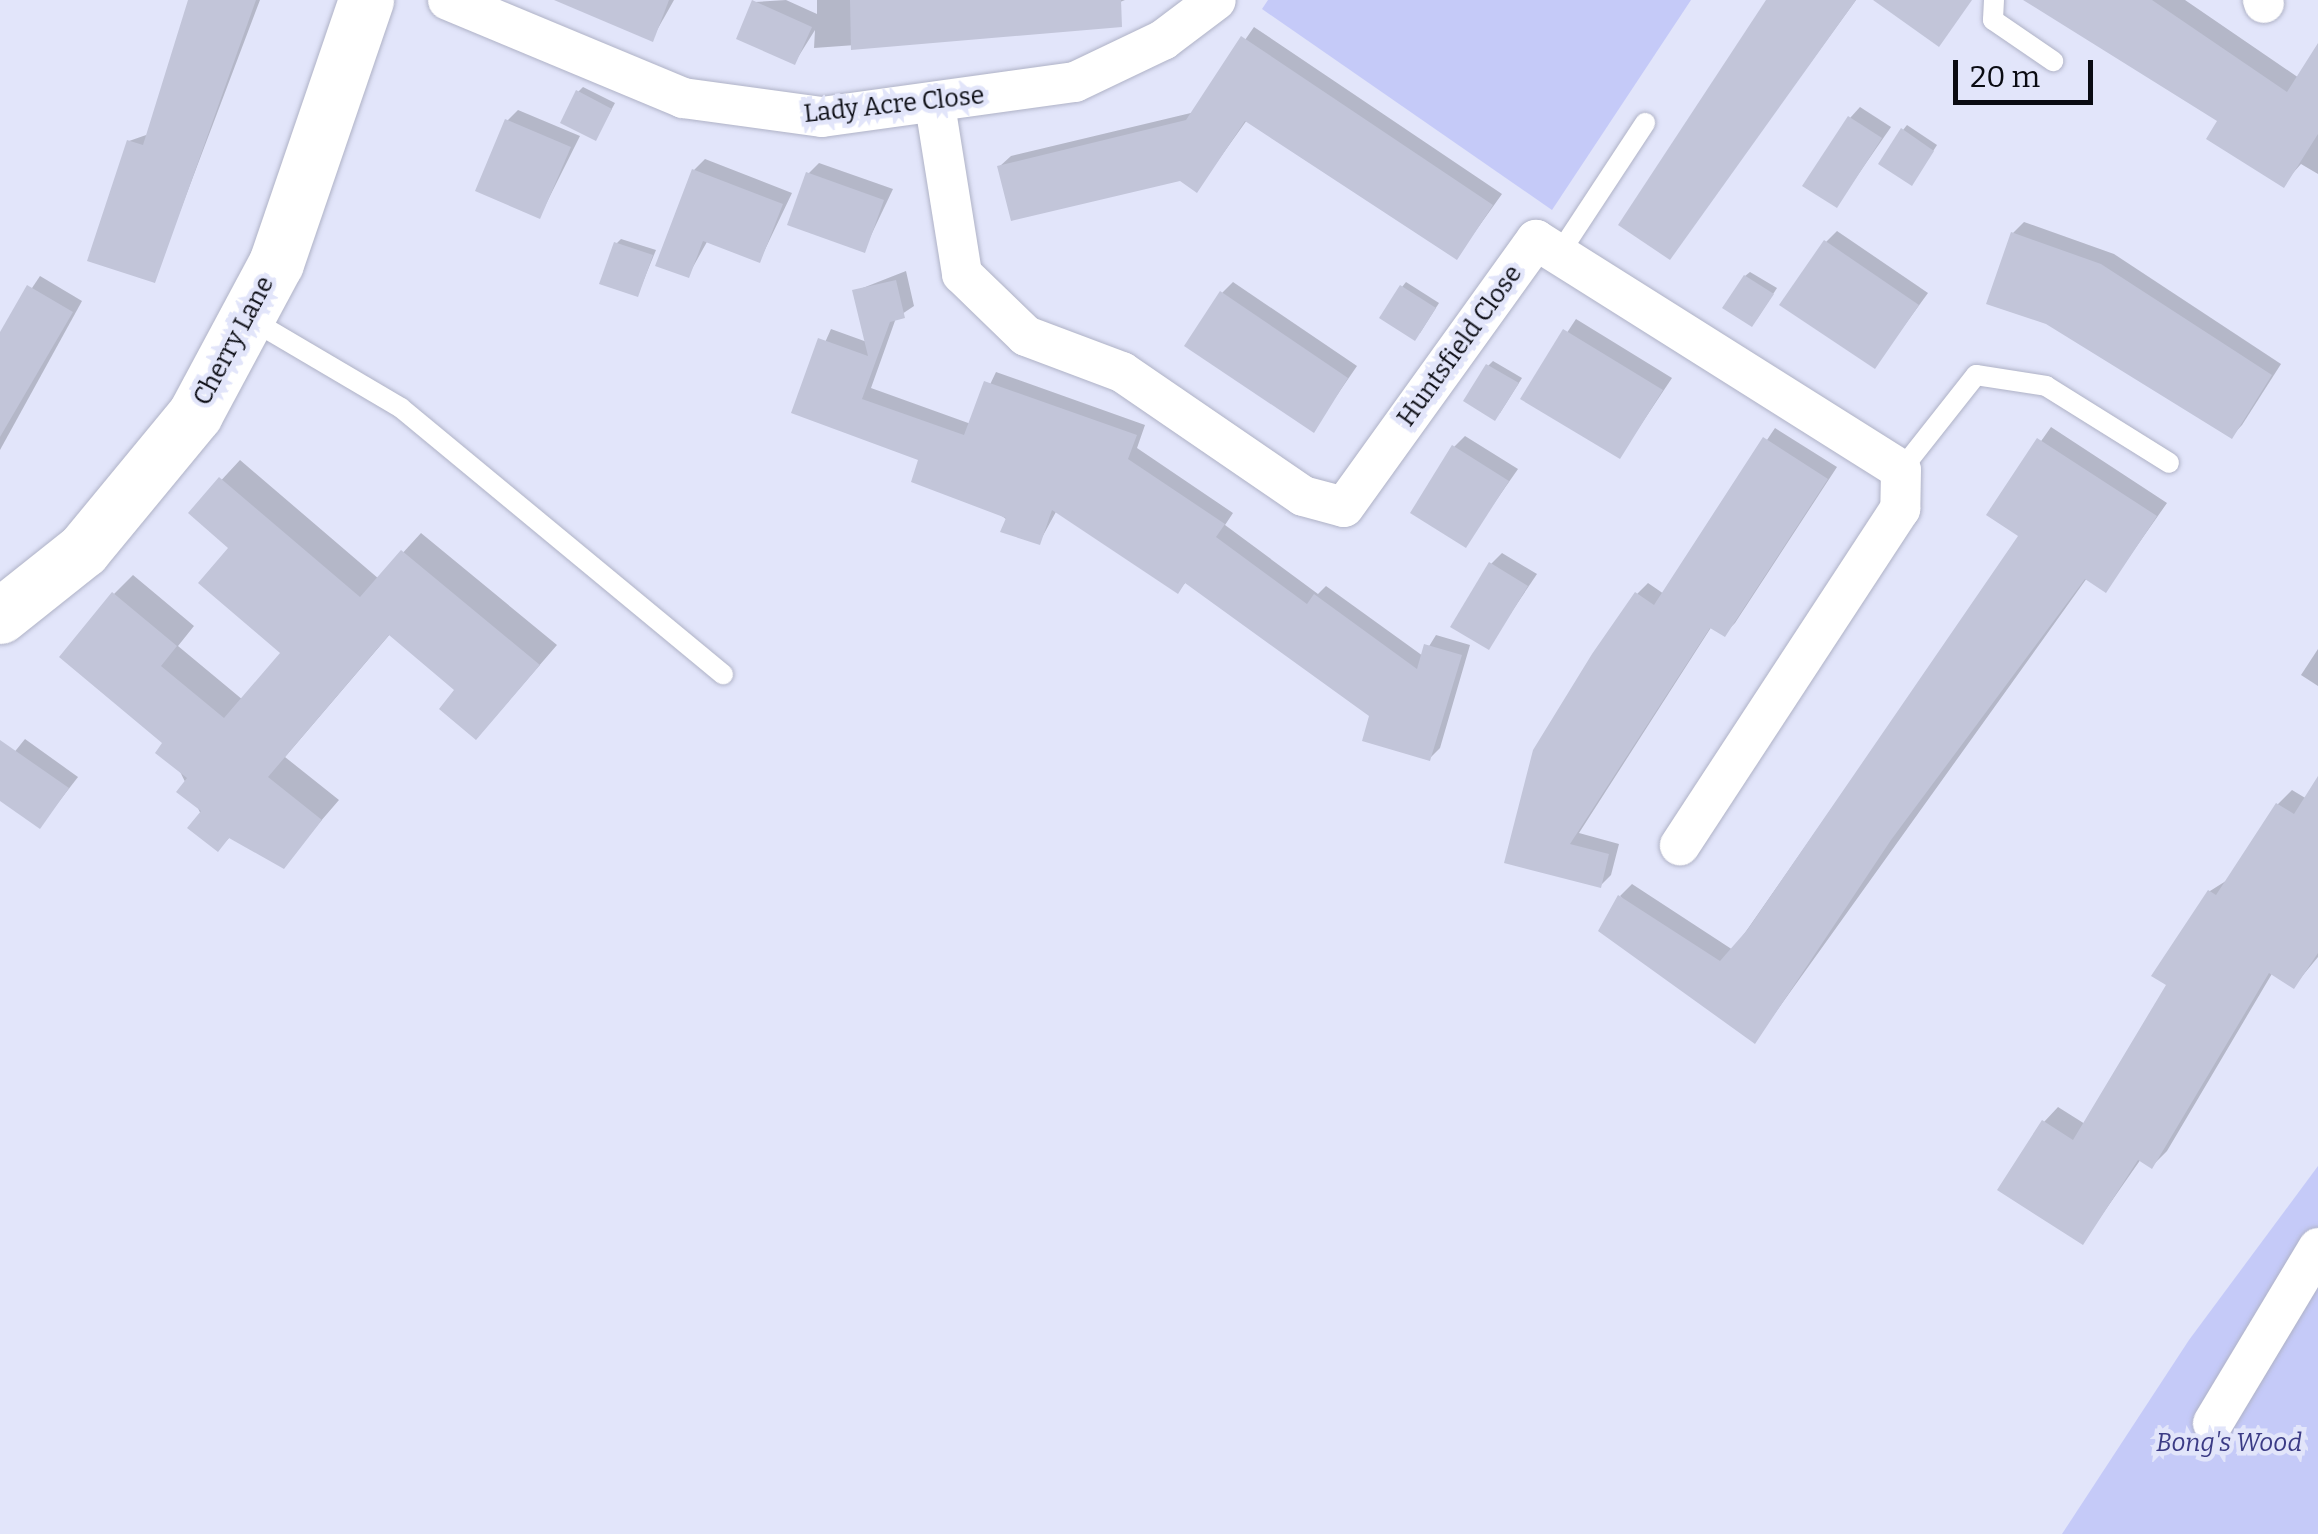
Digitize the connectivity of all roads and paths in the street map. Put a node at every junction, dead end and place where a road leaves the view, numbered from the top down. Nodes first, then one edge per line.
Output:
1 (366, 0) edge
2 (448, 0) edge
3 (1216, 0) edge
4 (1994, 0) edge
5 (2053, 62) dead end
6 (935, 104) junction
7 (1645, 123) dead end
8 (1558, 254) junction
9 (248, 318) junction
10 (2170, 463) dead end
11 (1901, 470) junction
12 (0, 616) edge
13 (724, 674) dead end
14 (1680, 845) dead end
15 (2318, 1248) edge
16 (2213, 1423) dead end

1 - 9 main road, Cherry Lane
2 - 6 street, Lady Acre Close
3 - 6 street, Lady Acre Close
4 - 5 lane
6 - 8 street, Huntsfield Close
7 - 8 lane
8 - 11 street
9 - 12 main road, Cherry Lane
9 - 13 lane
10 - 11 lane
11 - 14 street
15 - 16 street

